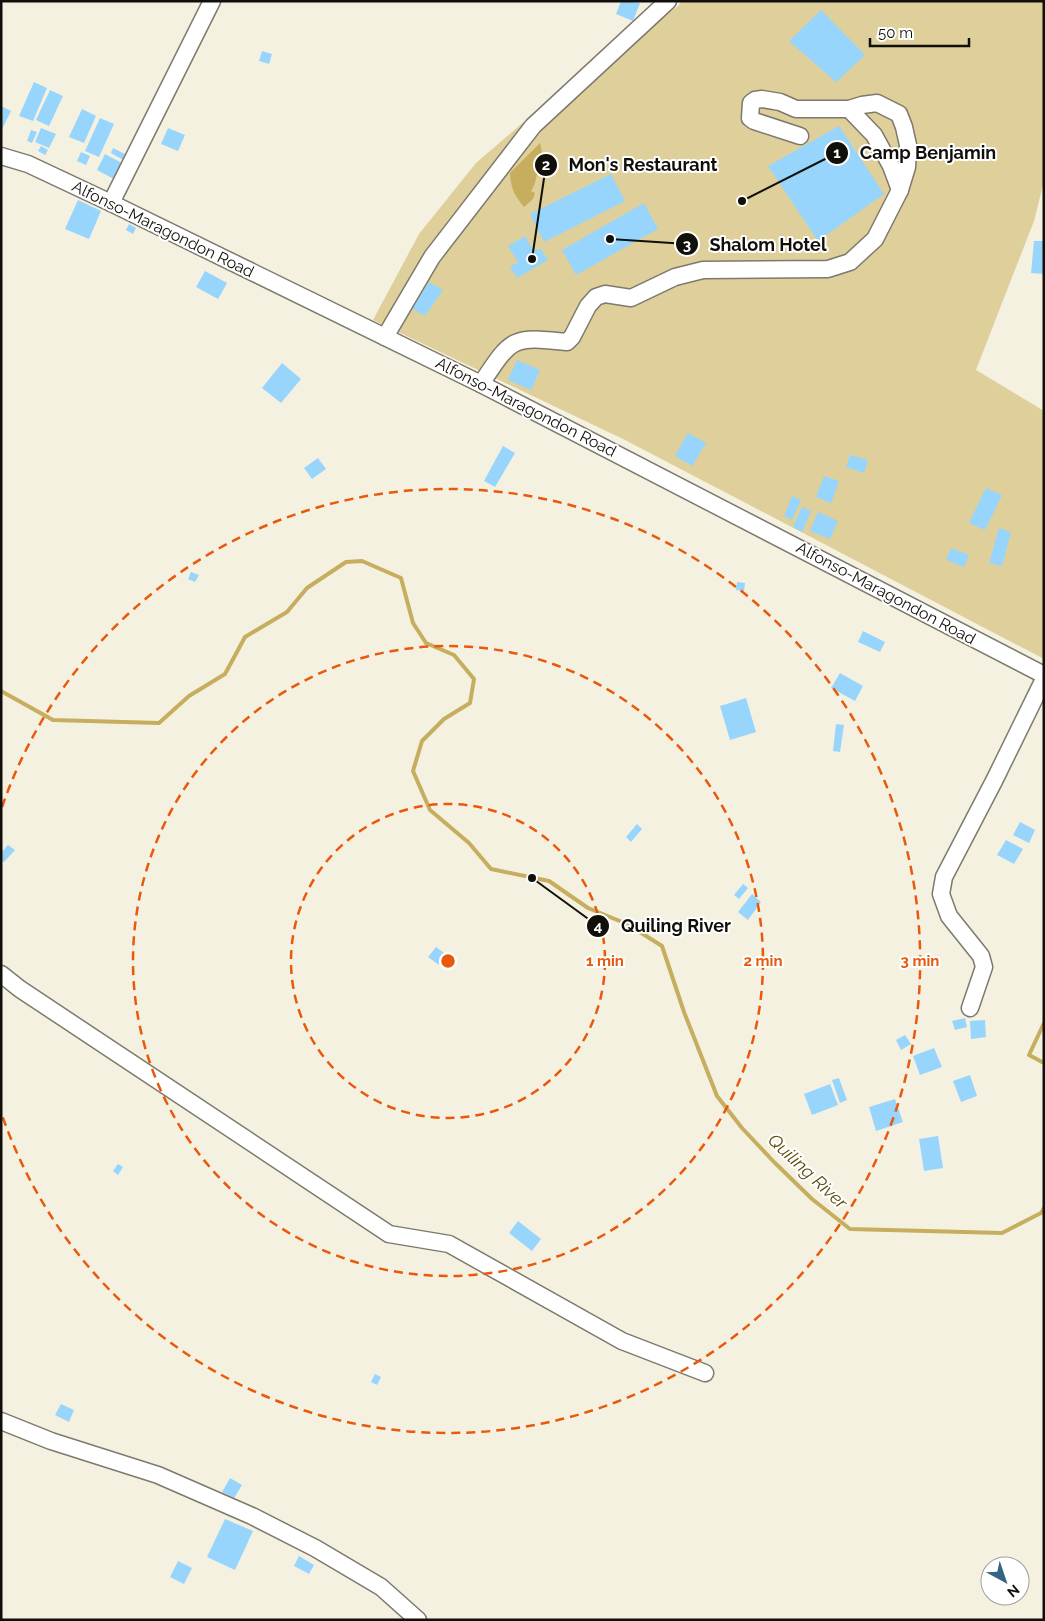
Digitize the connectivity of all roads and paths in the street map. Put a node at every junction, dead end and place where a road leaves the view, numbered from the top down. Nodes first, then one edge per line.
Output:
1 (212, 1) edge
2 (668, 1) edge
3 (849, 109) junction
4 (800, 136) dead end
5 (1, 156) edge
6 (900, 190) junction
7 (111, 203) junction
8 (385, 337) junction
9 (481, 384) junction
10 (1044, 675) edge
11 (1044, 679) edge
12 (1, 974) edge
13 (970, 1008) dead end
14 (705, 1374) dead end
15 (1, 1421) edge
16 (418, 1620) edge

1 - 7 street
2 - 8 street
3 - 4 street
3 - 6 street
3 - 6 street
5 - 7 street, Alfonso-Maragondon Road
6 - 9 street
7 - 8 street, Alfonso-Maragondon Road
8 - 9 street, Alfonso-Maragondon Road
9 - 10 street, Alfonso-Maragondon Road
11 - 13 street
12 - 14 street
15 - 16 street

